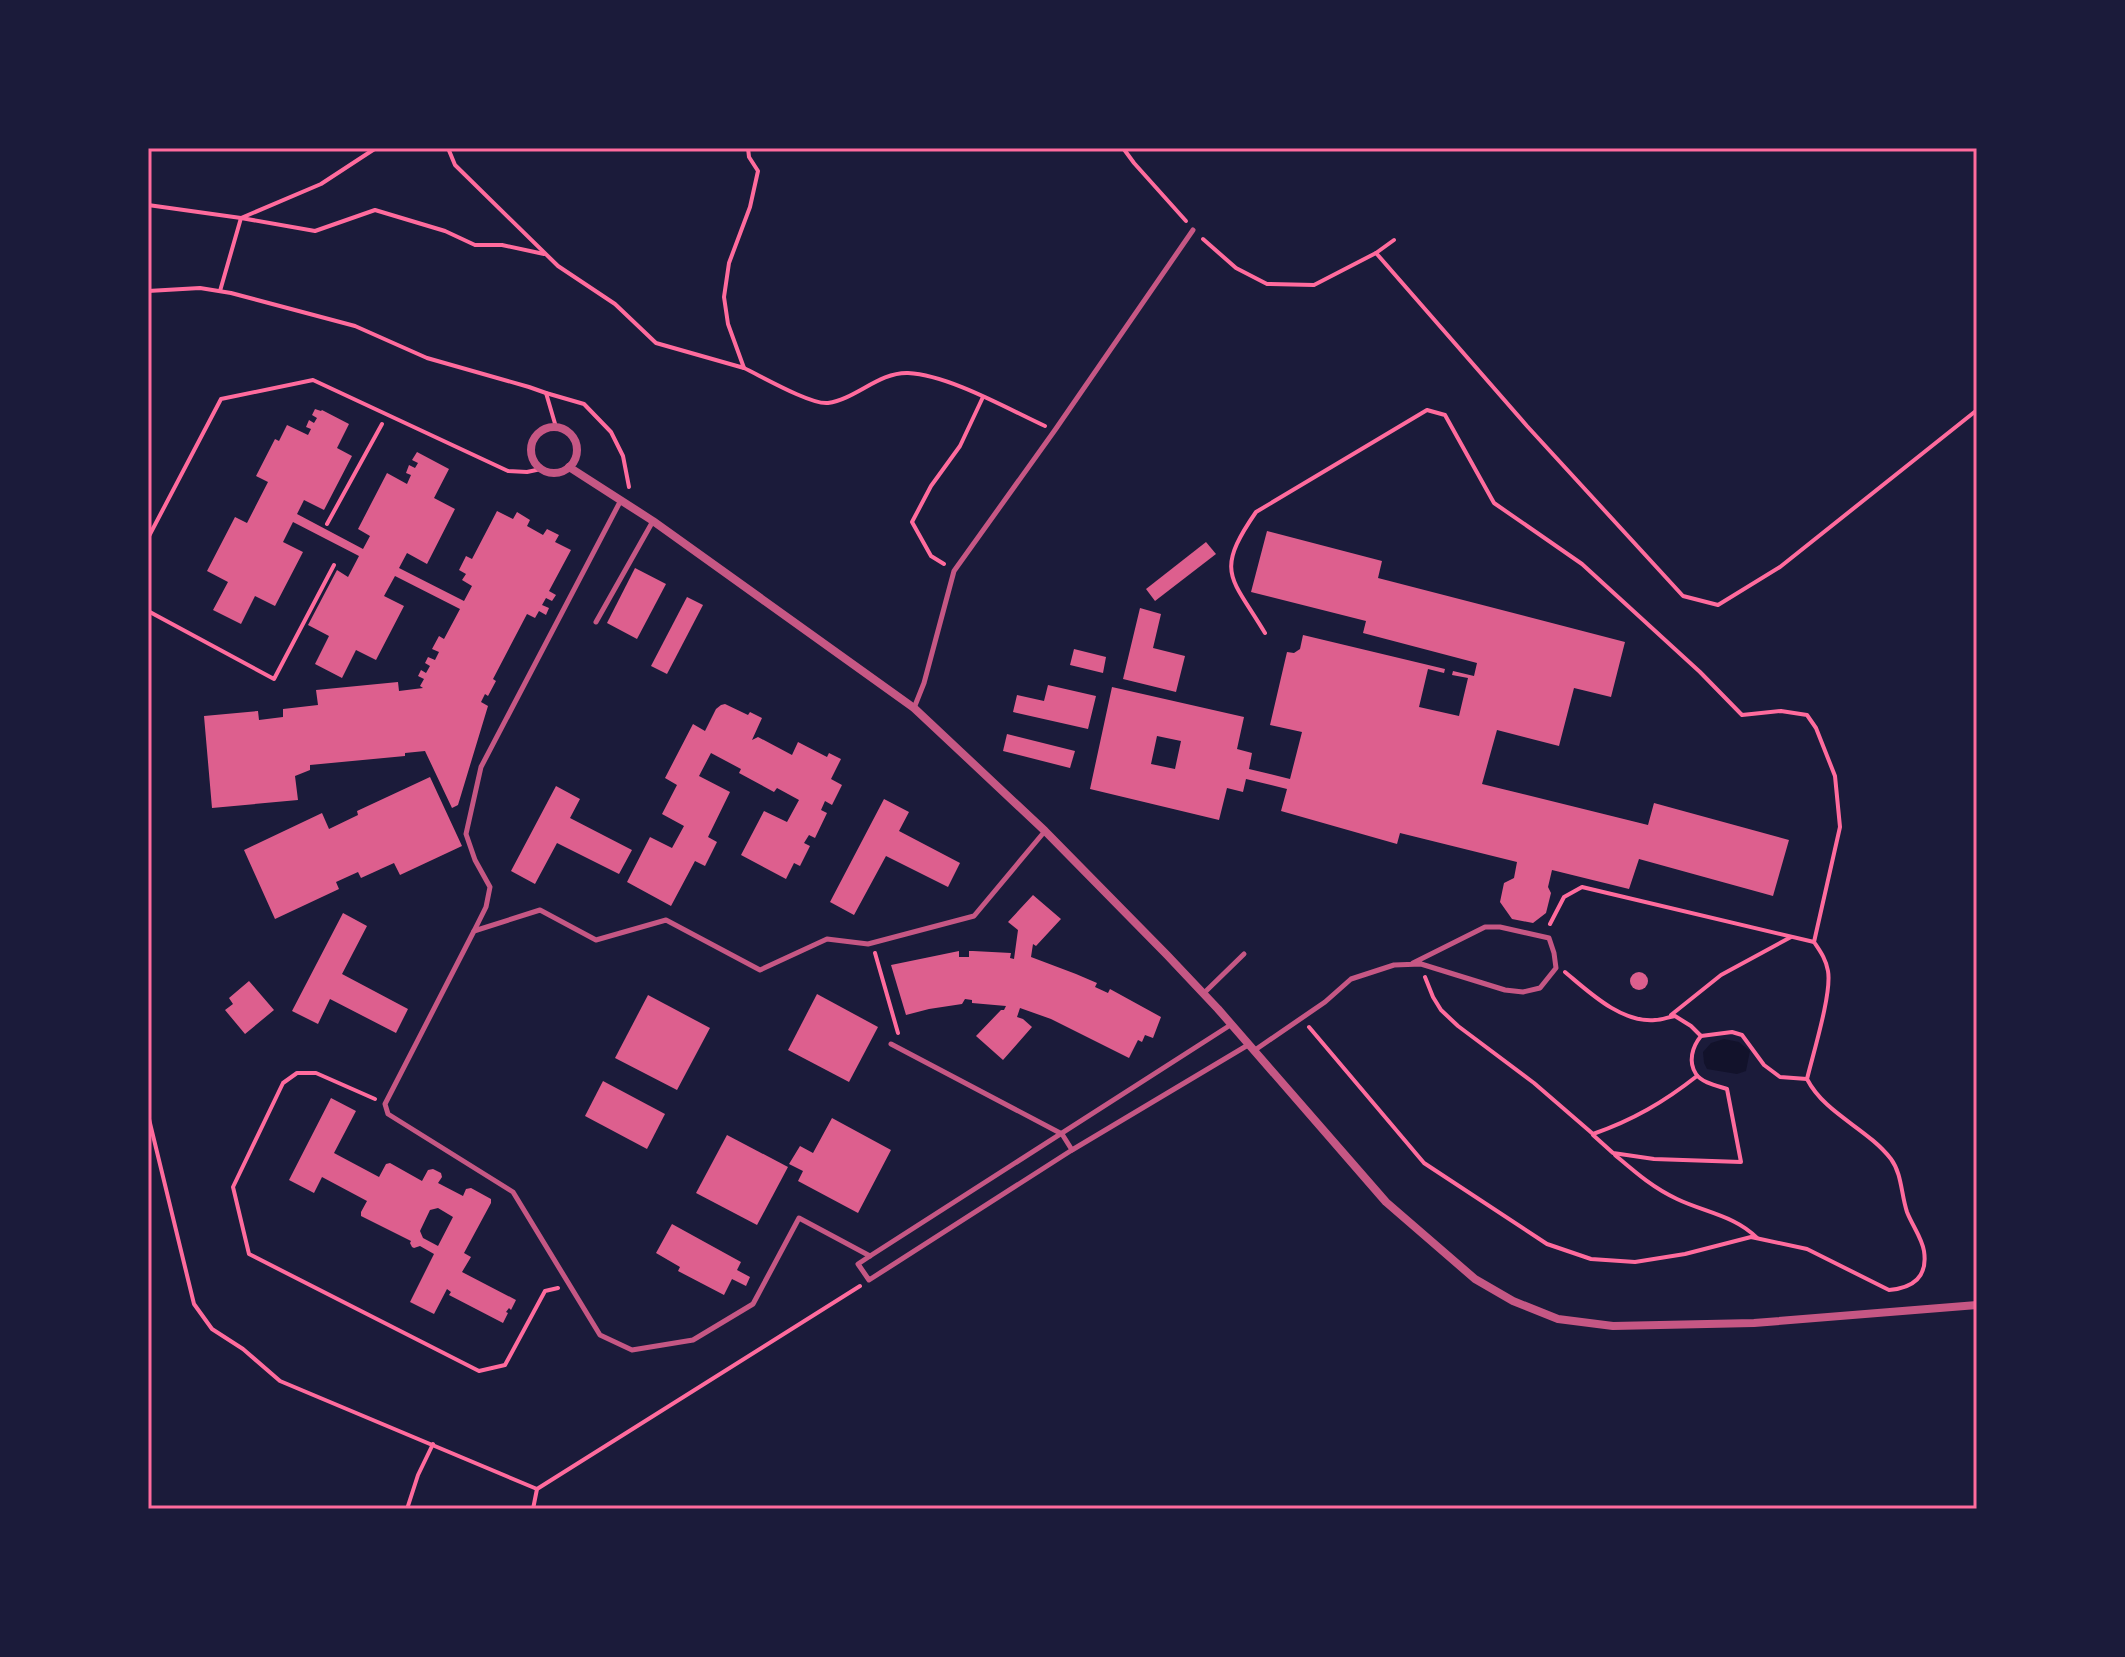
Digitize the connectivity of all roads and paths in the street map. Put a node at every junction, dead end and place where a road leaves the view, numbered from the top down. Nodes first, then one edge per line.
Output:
1 (376, 148) edge
2 (448, 148) edge
3 (748, 148) edge
4 (1123, 148) edge
5 (148, 205) edge
6 (241, 218) junction
7 (1193, 230) junction
8 (1394, 240) dead end
9 (1376, 253) junction
10 (546, 255) junction
11 (148, 291) edge
12 (220, 291) junction
13 (744, 368) junction
14 (546, 393) junction
15 (983, 397) junction
16 (1977, 410) edge
17 (382, 424) dead end
18 (556, 427) junction
19 (1055, 430) junction
20 (569, 467) junction
21 (541, 469) junction
22 (621, 500) junction
23 (653, 521) junction
24 (327, 524) dead end
25 (148, 538) edge
26 (334, 565) dead end
27 (954, 571) junction
28 (148, 611) edge
29 (596, 622) dead end
30 (1265, 633) dead end
31 (914, 708) junction
32 (1045, 831) junction
33 (474, 931) junction
34 (1544, 935) junction
35 (1792, 936) junction
36 (1814, 942) junction
37 (872, 944) junction
38 (1244, 954) dead end
39 (1413, 963) junction
40 (1421, 964) junction
41 (1556, 968) junction
42 (1204, 993) junction
43 (1301, 1017) junction
44 (1670, 1017) junction
45 (1232, 1024) junction
46 (1701, 1036) junction
47 (891, 1044) dead end
48 (1252, 1047) junction
49 (903, 1050) junction
50 (1697, 1076) junction
51 (1807, 1079) junction
52 (385, 1104) junction
53 (148, 1115) edge
54 (1062, 1134) junction
55 (1593, 1134) junction
56 (1072, 1150) junction
57 (1613, 1153) junction
58 (1758, 1239) junction
59 (870, 1256) junction
60 (869, 1280) junction
61 (569, 1285) junction
62 (1977, 1305) edge
63 (433, 1444) junction
64 (537, 1489) junction
65 (407, 1509) edge
66 (533, 1509) edge

1 - 6 path
2 - 10 path
3 - 13 path
4 - 7 path
5 - 6 path
6 - 10 path
6 - 12 path
7 - 9 path
7 - 19 lane
8 - 9 path
9 - 16 path
10 - 13 path
11 - 12 path
12 - 14 path
13 - 15 path
14 - 18 path
14 - 22 path
15 - 19 path
15 - 27 path
17 - 24 path
18 - 20 street
18 - 21 street
19 - 27 lane
20 - 21 street
20 - 22 street
21 - 25 path
22 - 23 street
22 - 33 lane
23 - 29 lane
23 - 31 street
26 - 28 path
27 - 31 lane
30 - 36 path
31 - 32 street
32 - 37 lane
32 - 42 street
33 - 37 lane
33 - 52 lane
34 - 35 path
34 - 39 lane
34 - 41 lane
35 - 36 path
35 - 44 path
36 - 51 path
37 - 49 path
38 - 42 lane
39 - 40 lane
39 - 43 lane
40 - 41 lane
40 - 55 path
41 - 44 path
42 - 45 street
43 - 48 lane
43 - 58 path
44 - 46 path
45 - 48 street
45 - 54 lane
46 - 50 path
46 - 51 path
47 - 49 lane
48 - 56 lane
48 - 62 street
49 - 54 lane
50 - 55 path
50 - 57 path
51 - 58 path
52 - 61 lane
52 - 61 path
53 - 63 path
54 - 56 lane
54 - 59 lane
55 - 57 path
56 - 60 lane
57 - 58 path
59 - 60 lane
59 - 61 lane
60 - 64 path
63 - 64 path
63 - 65 path
64 - 66 path

